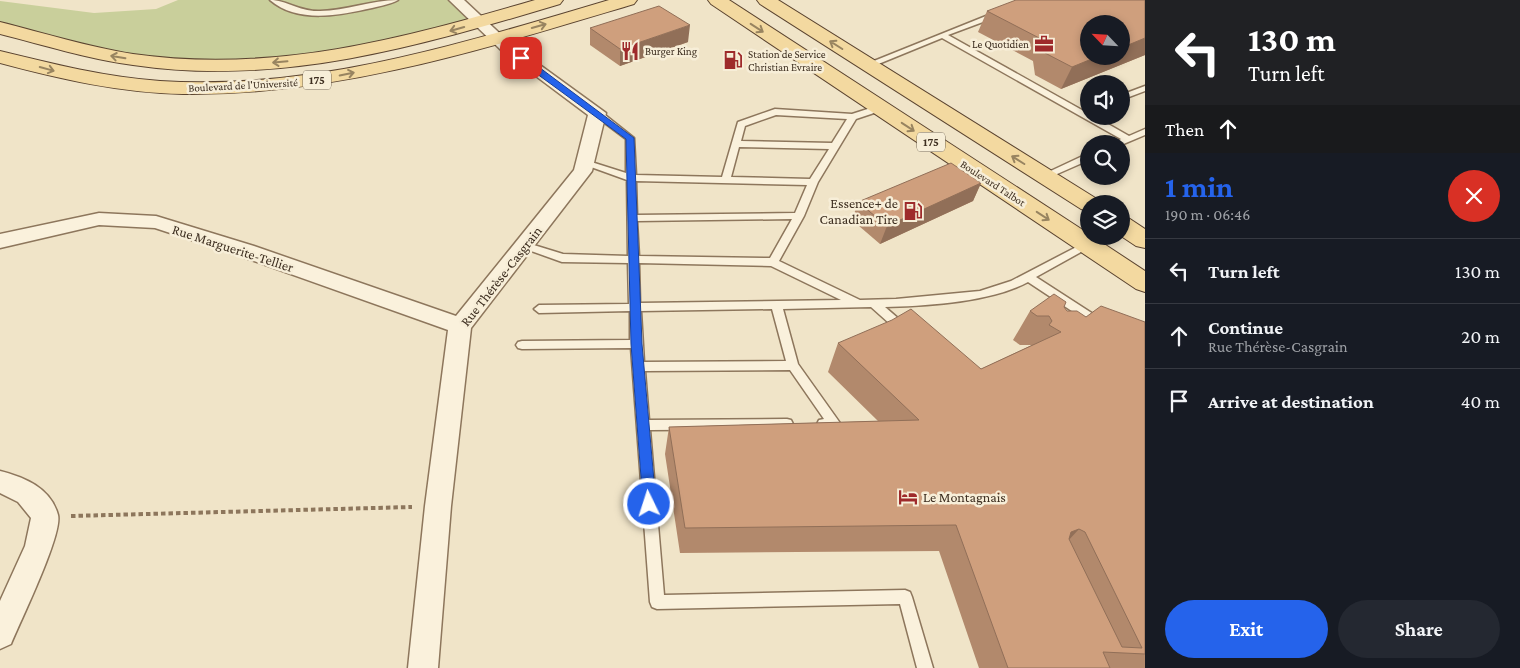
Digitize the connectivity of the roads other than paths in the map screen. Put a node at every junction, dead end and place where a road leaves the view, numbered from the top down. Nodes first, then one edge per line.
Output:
1 (274, 0) edge
2 (390, 0) edge
3 (456, 0) edge
4 (554, 0) edge
5 (628, 0) edge
6 (717, 0) edge
7 (769, 0) edge
8 (1008, 9) edge
9 (480, 22) junction
10 (0, 28) edge
11 (942, 35) junction
12 (496, 39) junction
13 (0, 57) edge
14 (868, 65) junction
15 (1145, 88) edge
16 (1130, 94) edge
17 (880, 108) junction
18 (1080, 110) edge
19 (597, 113) junction
20 (853, 117) junction
21 (1105, 125) edge
22 (1145, 132) edge
23 (1122, 135) edge
24 (1130, 138) edge
25 (736, 144) junction
26 (836, 146) junction
27 (1080, 160) edge
28 (585, 163) junction
29 (1045, 176) junction
30 (631, 178) junction
31 (726, 180) junction
32 (813, 182) junction
33 (1080, 198) edge
34 (799, 216) junction
35 (633, 218) junction
36 (1130, 231) edge
37 (1080, 240) edge
38 (1145, 240) edge
39 (0, 241) edge
40 (524, 245) junction
41 (1084, 245) edge
42 (1087, 245) edge
43 (634, 260) junction
44 (773, 262) junction
45 (1028, 277) junction
46 (1145, 284) edge
47 (859, 304) junction
48 (874, 304) junction
49 (776, 305) junction
50 (635, 308) junction
51 (540, 309) dead end
52 (1089, 317) junction
53 (1074, 324) edge
54 (460, 326) junction
55 (1112, 332) edge
56 (910, 336) edge
57 (636, 344) junction
58 (522, 345) dead end
59 (793, 365) junction
60 (639, 367) junction
61 (643, 425) junction
62 (0, 482) edge
63 (0, 634) edge
64 (423, 668) edge
65 (925, 668) edge

1 - 2 lane
3 - 9 street
4 - 9 main road, Boulevard de l'Université / 175
12 -> 5 main road, Boulevard de l'Université / 175
6 -> 17 main road, Boulevard Talbot / 175
14 -> 7 main road, 175
8 - 11 lane
9 -> 10 main road, Boulevard de l'Université / 175
9 - 12 street
11 - 14 lane
11 - 18 lane
13 -> 12 main road, Boulevard de l'Université / 175
12 - 19 street
29 -> 14 main road, 175
15 - 16 lane
17 - 20 lane
17 -> 37 main road, Boulevard Talbot / 175
19 - 28 street, Rue Thérèse-Casgrain
19 - 30 lane
20 - 25 lane
20 - 26 lane
21 - 23 lane
22 - 24 lane
25 - 26 lane
25 - 31 lane
26 - 32 lane
27 - 29 lane
28 - 30 lane
28 - 40 street, Rue Thérèse-Casgrain
29 - 33 main road, 175
30 - 31 lane
30 - 35 lane
31 - 32 lane
32 - 34 lane
34 - 35 lane
34 - 44 lane
35 - 43 lane
36 - 38 main road
39 - 54 street, Rue Marguerite-Tellier
40 - 43 lane
40 - 54 street, Rue Thérèse-Casgrain
41 - 45 lane
42 - 46 main road, Boulevard Talbot / 175
43 - 44 lane
43 - 50 lane
44 - 47 lane
45 - 48 lane
45 - 52 lane
47 - 48 lane
47 - 49 lane
48 - 56 lane
49 - 50 lane
49 - 59 lane
50 - 51 lane
50 - 57 lane
52 - 53 lane
52 - 55 lane
54 - 64 street, Rue Thérèse-Casgrain
57 - 58 lane
57 - 60 lane
59 - 60 lane
59 - 61 lane
60 - 61 lane
61 - 65 lane
62 - 63 street

